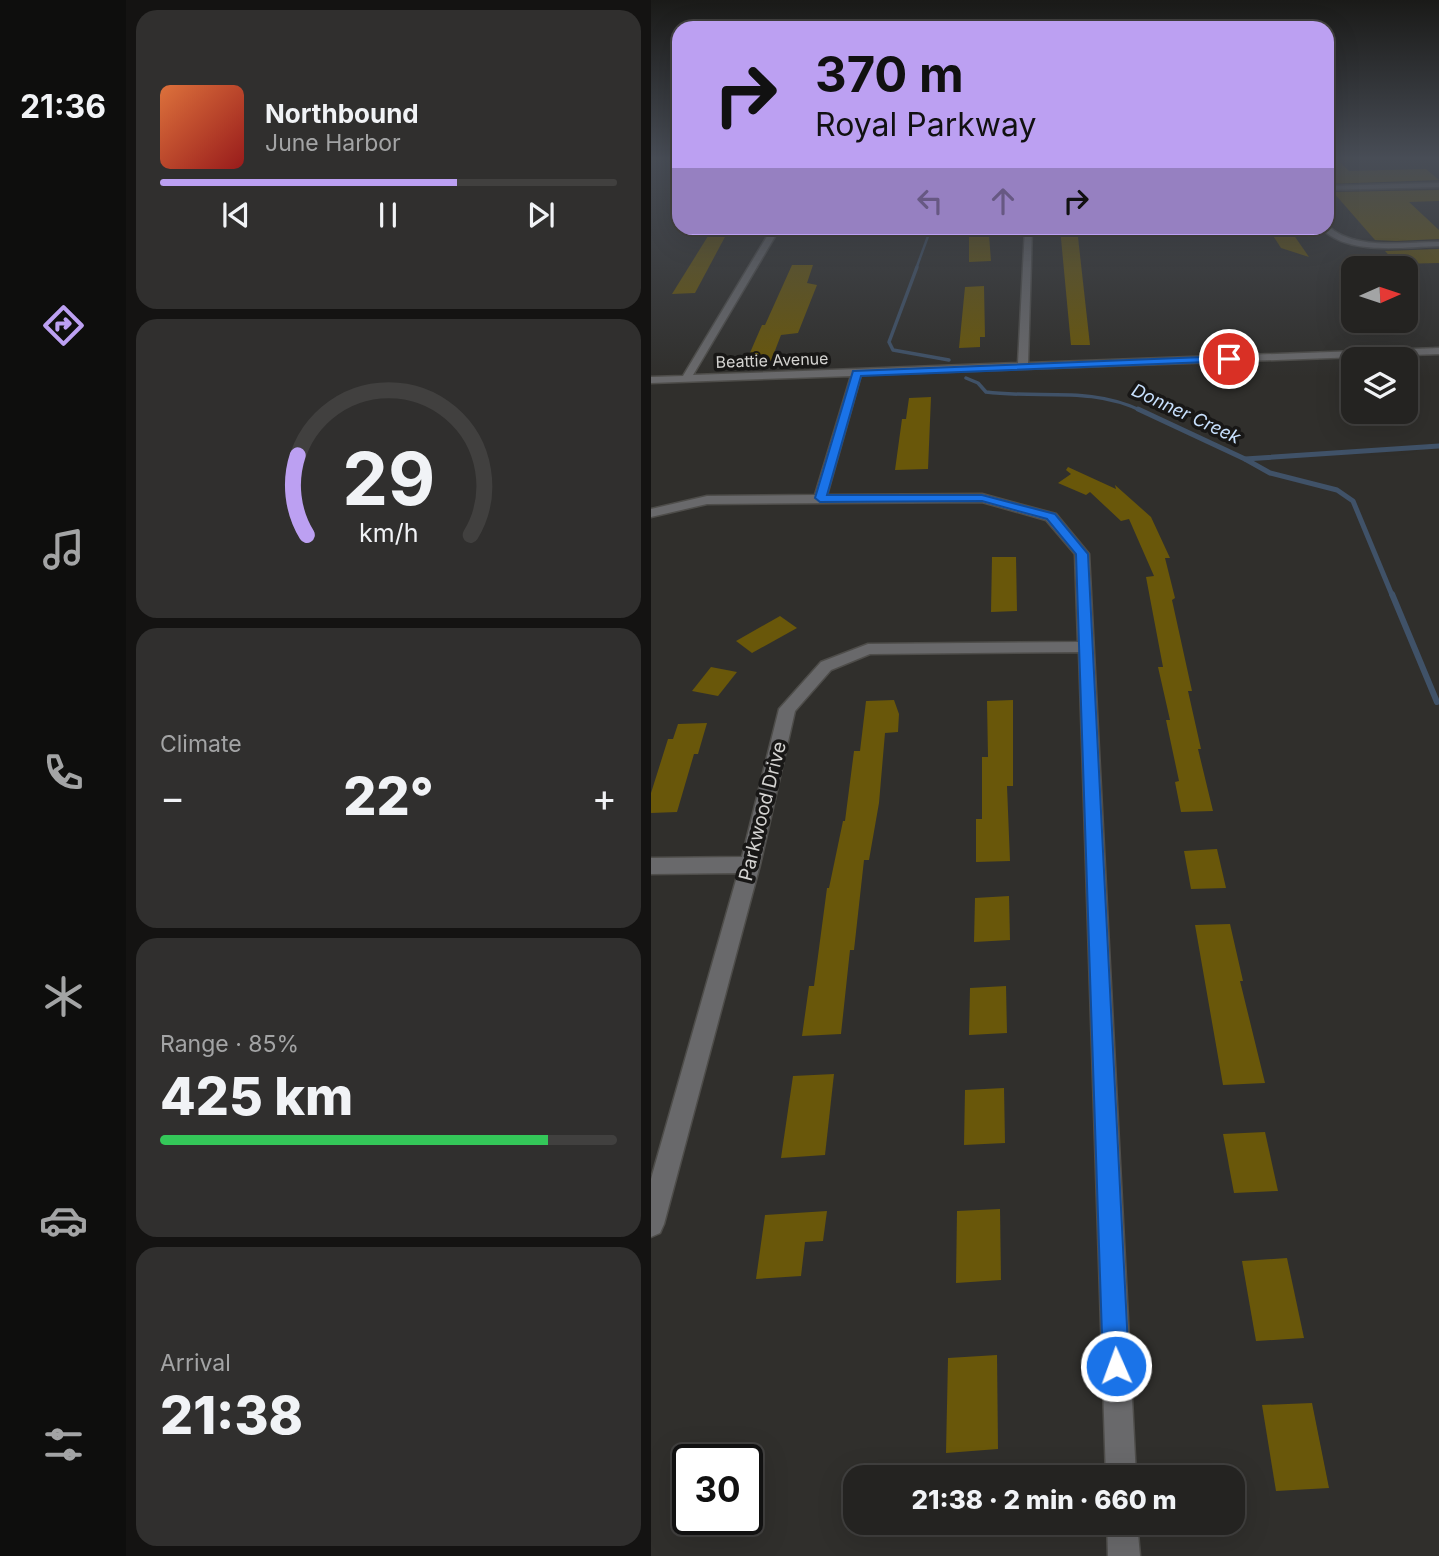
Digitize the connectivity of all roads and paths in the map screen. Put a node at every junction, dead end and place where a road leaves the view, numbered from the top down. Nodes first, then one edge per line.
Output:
1 (772, 235) edge
2 (1028, 235) edge
3 (1334, 235) edge
4 (1439, 244) edge
5 (1439, 351) edge
6 (1023, 366) junction
7 (857, 373) junction
8 (686, 379) junction
9 (651, 380) edge
10 (820, 498) junction
11 (651, 513) edge
12 (1087, 647) junction
13 (750, 865) junction
14 (651, 866) edge
15 (651, 1224) edge
16 (1121, 1465) edge
17 (1123, 1535) edge
18 (1124, 1556) edge

1 - 8 street
2 - 6 street
3 - 4 street
5 - 6 street, Beattie Avenue
6 - 7 street, Beattie Avenue
7 - 8 street, Beattie Avenue
7 - 10 street
8 - 9 street, Beattie Avenue
10 - 11 street
10 - 12 street
12 - 13 street, Parkwood Drive
12 - 16 street
13 - 14 street
13 - 15 street, Parkwood Drive
17 - 18 street

